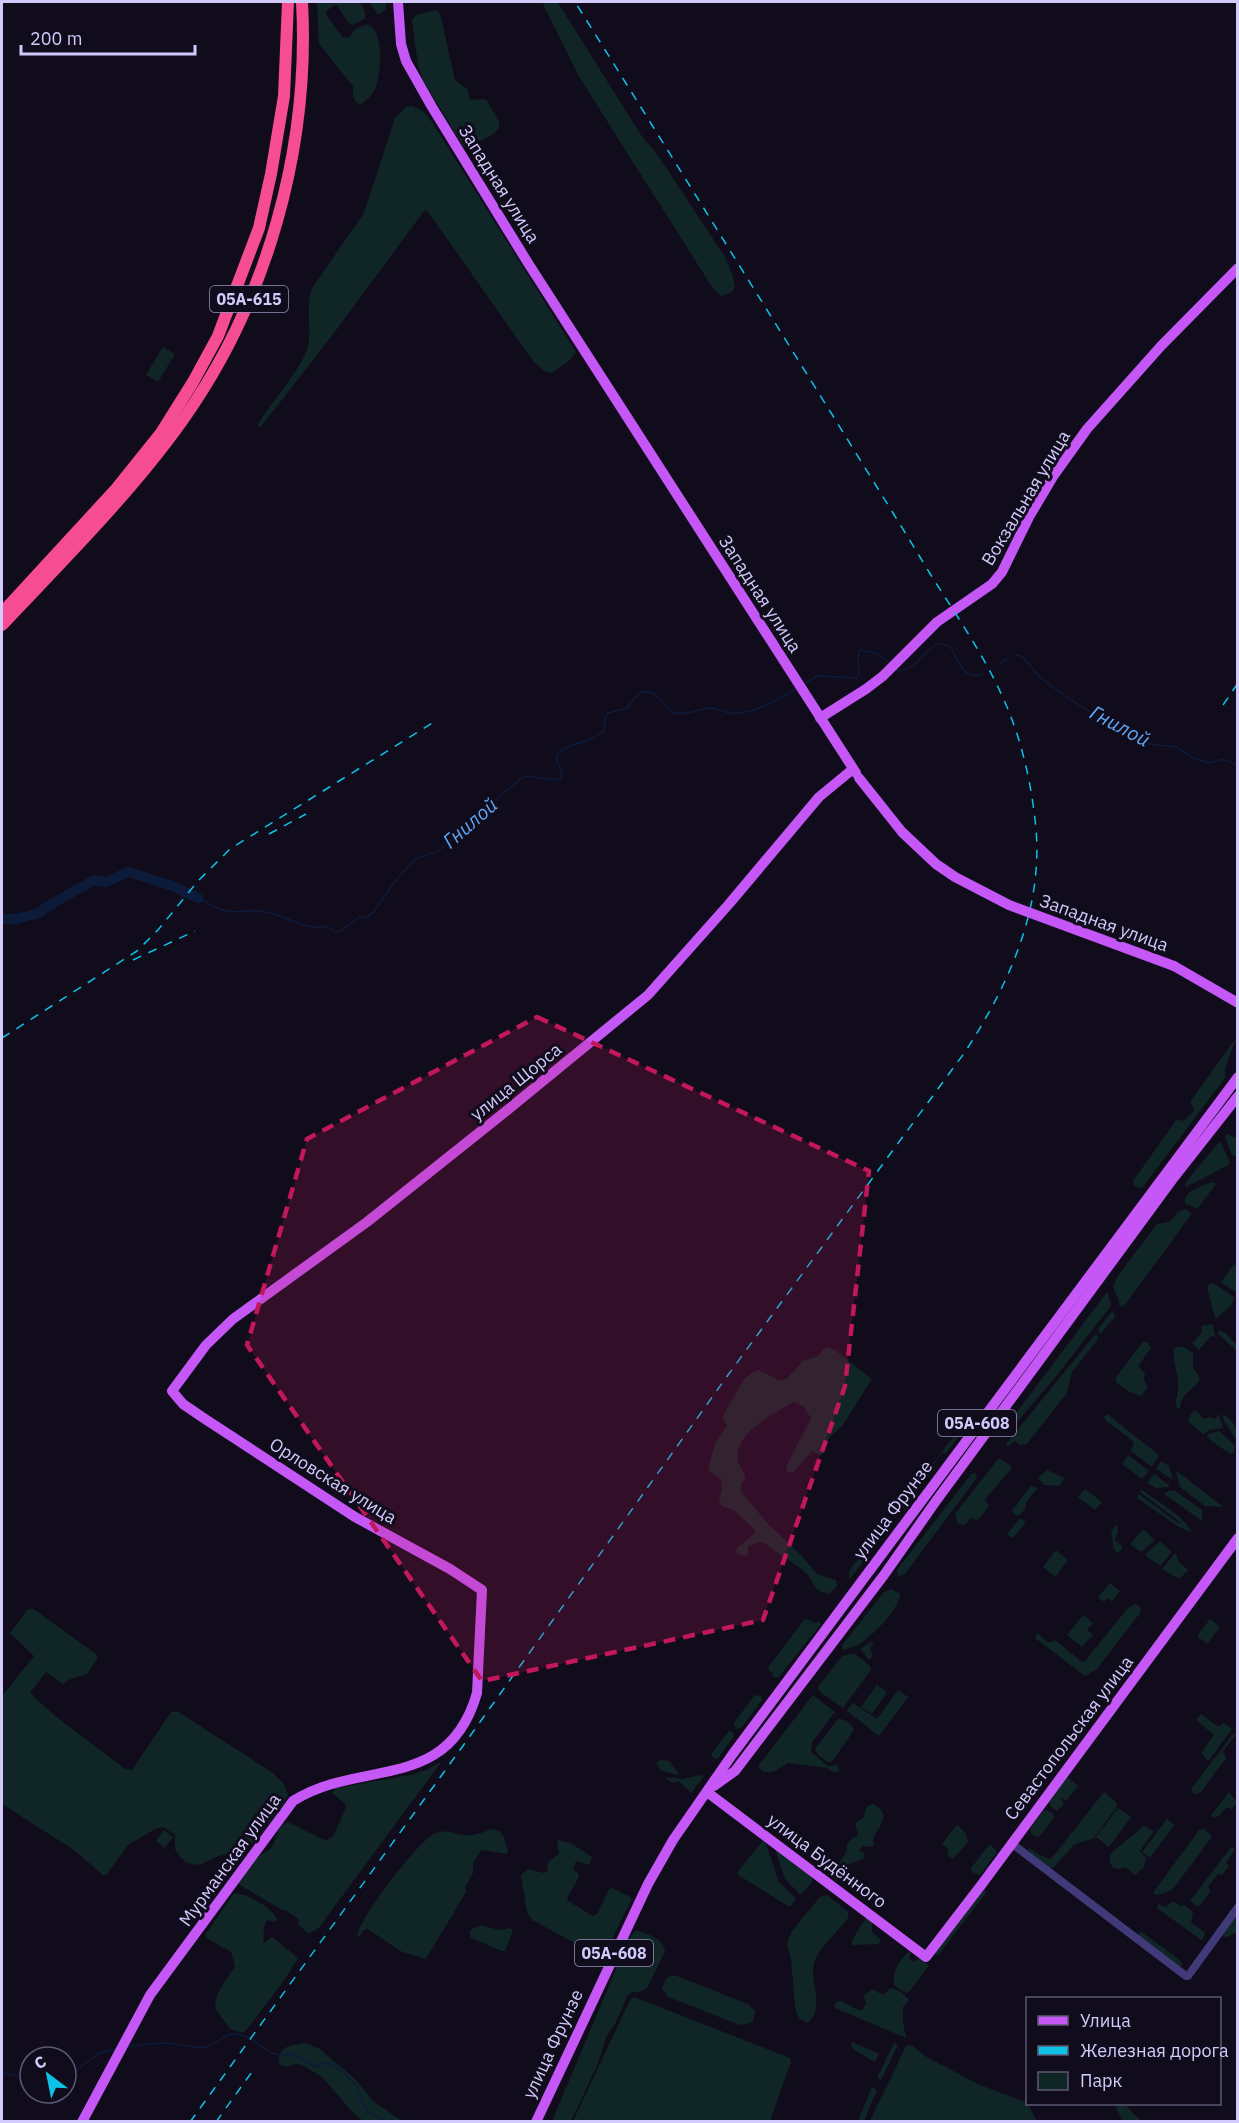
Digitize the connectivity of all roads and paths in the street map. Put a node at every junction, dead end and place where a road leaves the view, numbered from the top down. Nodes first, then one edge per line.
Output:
1 (283, 2) edge
2 (288, 2) edge
3 (302, 2) edge
4 (398, 2) edge
5 (287, 36) junction
6 (1238, 268) edge
7 (3, 611) edge
8 (2, 625) edge
9 (820, 718) junction
10 (856, 773) junction
11 (1238, 1003) edge
12 (1238, 1077) edge
13 (1234, 1098) edge
14 (172, 1391) joint
15 (1238, 1538) edge
16 (482, 1590) joint
17 (707, 1792) junction
18 (1011, 1843) junction
19 (1238, 1907) edge
20 (926, 1958) joint
21 (82, 2121) edge
22 (536, 2121) edge

1 - 5 highway
2 - 5 highway, 05А-615
3 - 8 highway, 05А-615
4 - 9 main road, Западная улица
5 - 7 highway, 05А-615
6 - 9 main road, Вокзальная улица
9 - 10 main road, Западная улица
10 - 11 main road, Западная улица, bridge
10 - 14 main road, улица Щорса
12 - 13 main road, улица Фрунзе / 05А-608
13 - 17 main road, улица Фрунзе / 05А-608
14 - 16 main road, Орловская улица
15 - 18 main road, Севастопольская улица
16 - 21 main road, Мурманская улица
17 - 20 main road, улица Будённого
17 - 22 main road, улица Фрунзе / 05А-608
18 - 19 street
18 - 20 main road, Севастопольская улица

